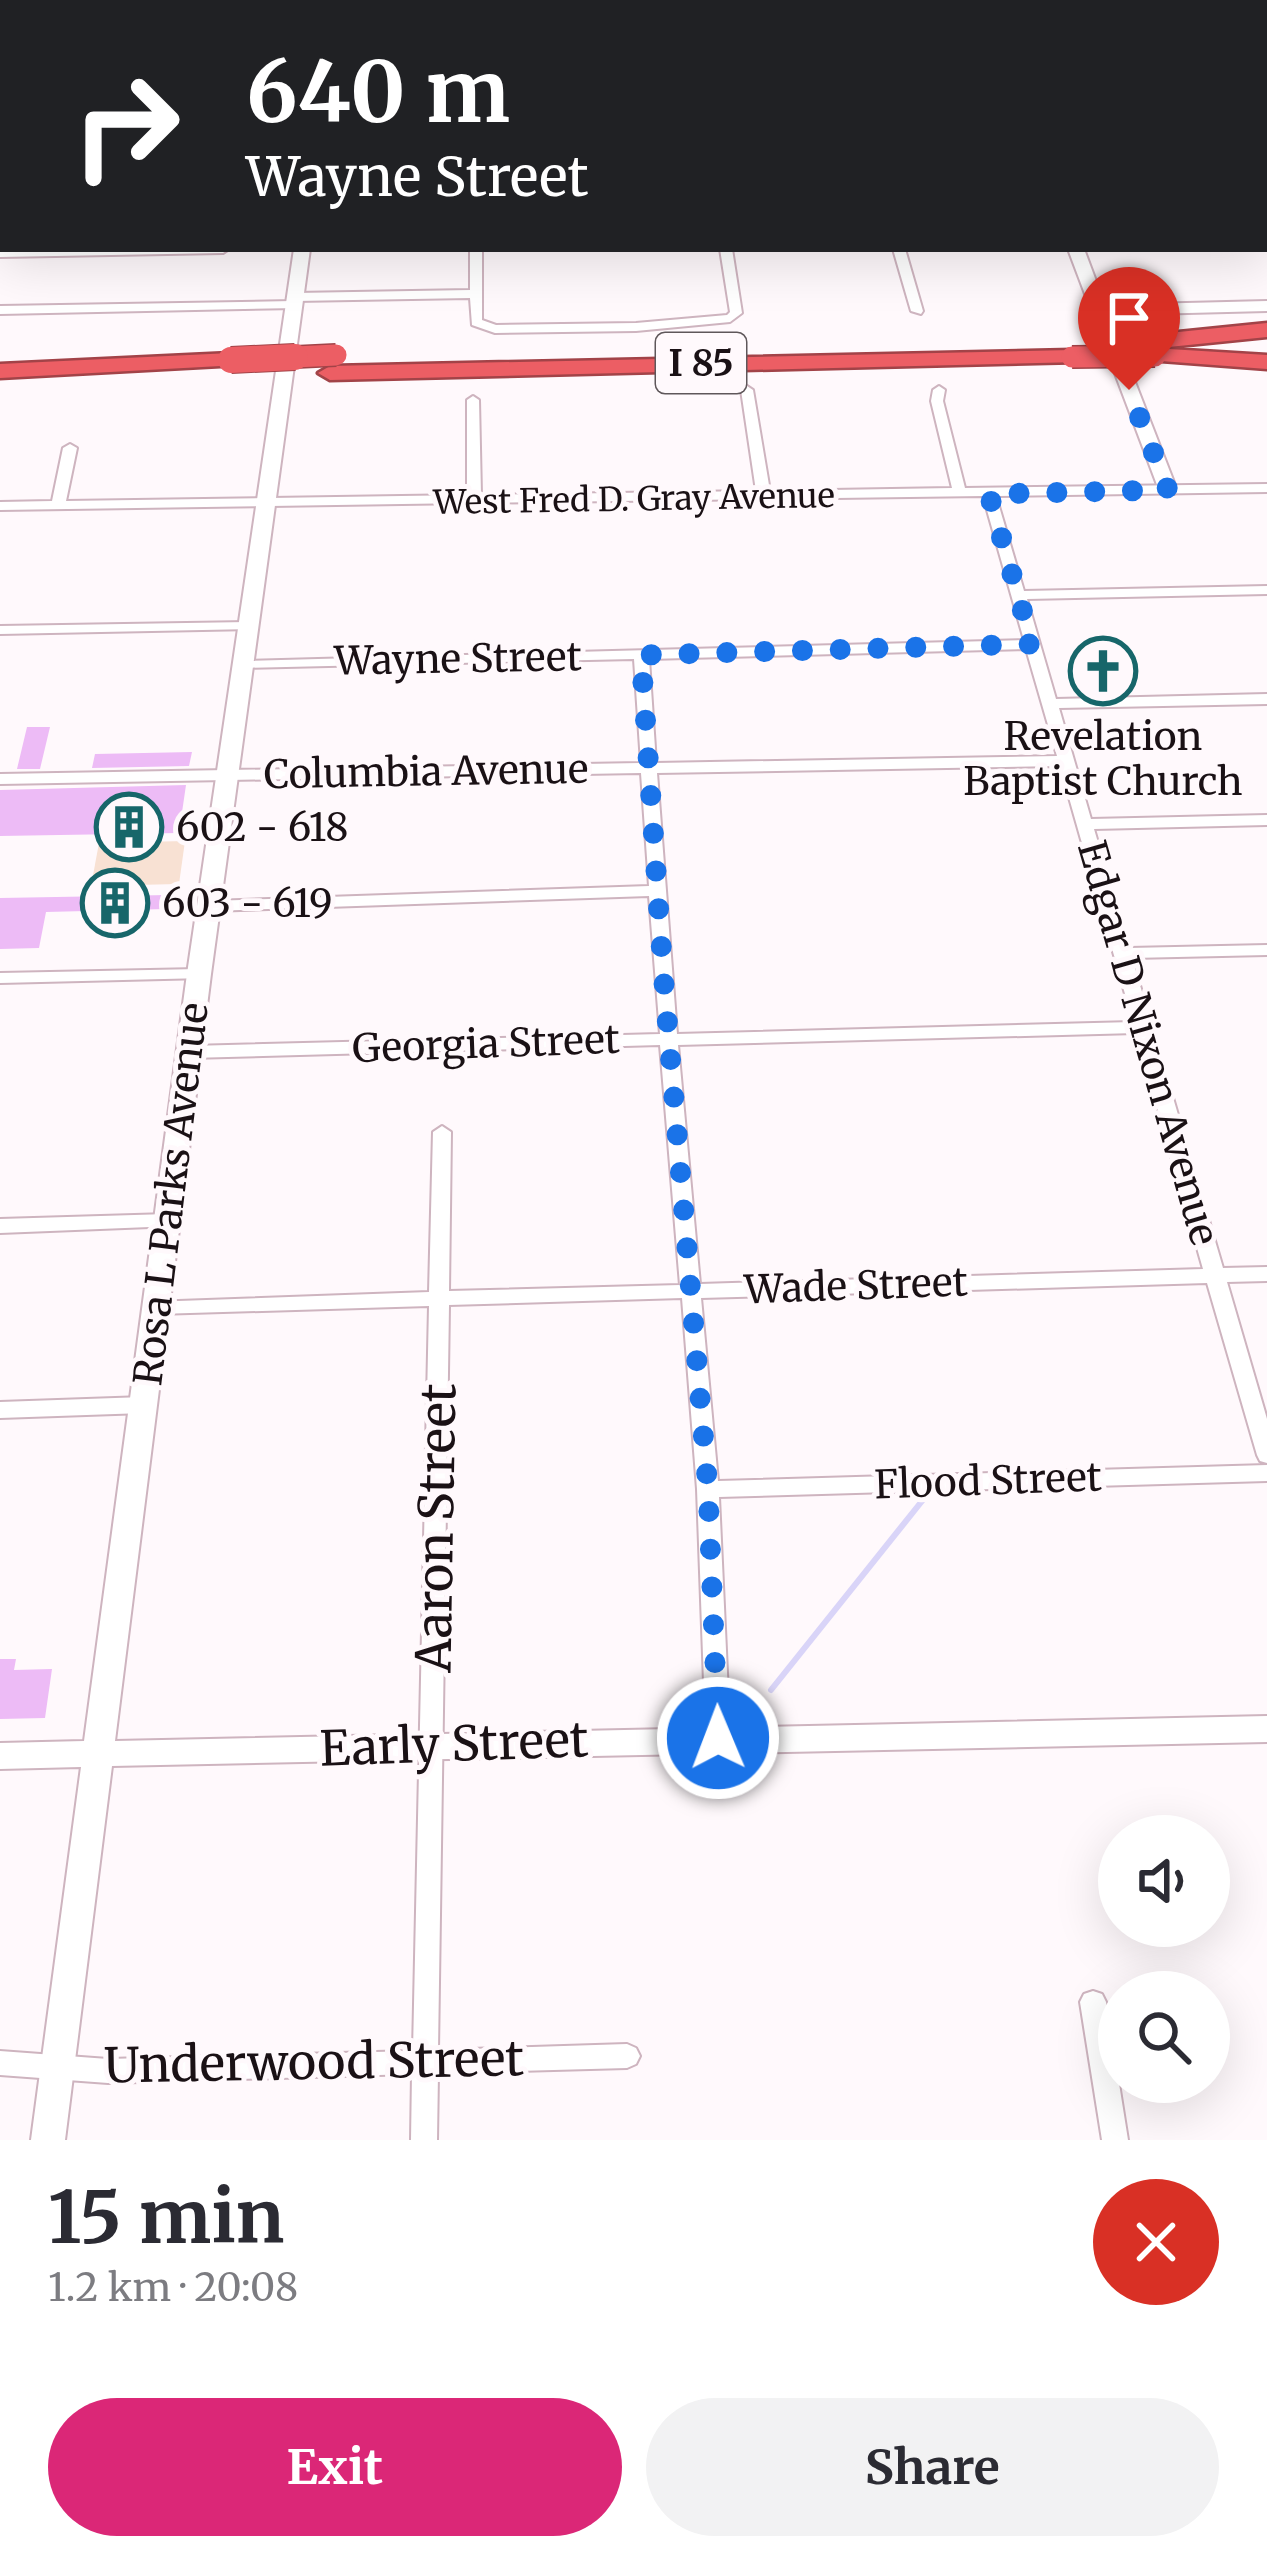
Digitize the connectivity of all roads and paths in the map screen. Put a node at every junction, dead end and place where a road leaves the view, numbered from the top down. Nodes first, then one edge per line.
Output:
1 (56, 252) edge
2 (302, 252) edge
3 (476, 252) edge
4 (726, 252) edge
5 (900, 252) edge
6 (1077, 252) edge
7 (0, 253) edge
8 (476, 294) junction
9 (294, 301) junction
10 (1267, 306) edge
11 (0, 310) edge
12 (1099, 310) junction
13 (917, 311) dead end
14 (1267, 330) edge
15 (1267, 340) edge
16 (1152, 349) junction
17 (1267, 358) edge
18 (0, 369) edge
19 (230, 369) junction
20 (746, 390) dead end
21 (939, 390) dead end
22 (0, 393) edge
23 (473, 400) dead end
24 (70, 448) dead end
25 (1267, 488) edge
26 (1168, 490) junction
27 (960, 494) junction
28 (989, 494) junction
29 (764, 497) junction
30 (474, 502) junction
31 (265, 503) junction
32 (0, 506) edge
33 (58, 506) junction
34 (1267, 590) edge
35 (1019, 596) junction
36 (248, 626) junction
37 (0, 630) edge
38 (1032, 644) junction
39 (641, 655) junction
40 (243, 665) junction
41 (1267, 700) edge
42 (1051, 704) junction
43 (1068, 761) junction
44 (652, 768) junction
45 (228, 776) junction
46 (0, 779) edge
47 (1267, 820) edge
48 (1086, 824) junction
49 (658, 891) junction
50 (210, 906) junction
51 (1267, 950) edge
52 (1124, 953) junction
53 (199, 974) junction
54 (0, 978) edge
55 (1142, 1027) junction
56 (668, 1039) junction
57 (190, 1052) junction
58 (442, 1132) dead end
59 (168, 1221) junction
60 (0, 1226) edge
61 (1267, 1274) edge
62 (1214, 1277) junction
63 (690, 1292) junction
64 (440, 1298) junction
65 (157, 1306) junction
66 (144, 1405) junction
67 (0, 1410) edge
68 (1267, 1455) edge
69 (1267, 1473) edge
70 (708, 1489) junction
71 (1267, 1729) edge
72 (718, 1738) junction
73 (431, 1745) junction
74 (99, 1753) junction
75 (0, 1756) edge
76 (1094, 2002) dead end
77 (627, 2056) dead end
78 (426, 2061) junction
79 (0, 2062) edge
80 (58, 2066) junction
81 (48, 2140) edge
82 (424, 2140) edge
83 (1115, 2140) edge

1 - 7 street
2 - 9 street, Rosa L Parks Avenue
3 - 8 street
4 - 8 street
5 - 13 street
6 - 12 street
8 - 9 street
9 - 11 street
9 - 31 street, Rosa L Parks Avenue
10 - 12 street
12 - 26 street
14 - 16 highway
15 - 16 highway, I 85
16 - 17 highway
16 - 19 highway, I 85, bridge
18 - 19 highway, I 85
19 - 22 highway, I 85
20 - 29 street
21 - 27 street
23 - 30 street
24 - 33 street
25 - 26 street, West Fred D. Gray Avenue
26 - 28 street, West Fred D. Gray Avenue
27 - 28 street, West Fred D. Gray Avenue
27 - 29 street, West Fred D. Gray Avenue
28 - 35 street, Edgar D Nixon Avenue
29 - 30 street, West Fred D. Gray Avenue
30 - 31 street, West Fred D. Gray Avenue
31 - 33 street, West Fred D. Gray Avenue
31 - 36 street, Rosa L Parks Avenue
32 - 33 street, West Fred D. Gray Avenue
34 - 35 street
35 - 38 street, Edgar D Nixon Avenue
36 - 37 street
36 - 40 street, Rosa L Parks Avenue
38 - 39 street, Wayne Street
38 - 42 street, Edgar D Nixon Avenue
39 - 40 street, Wayne Street
39 - 44 street
40 - 45 street, Rosa L Parks Avenue
41 - 42 street
42 - 43 street, Edgar D Nixon Avenue
43 - 44 street, Columbia Avenue
43 - 48 street, Edgar D Nixon Avenue
44 - 45 street, Columbia Avenue
44 - 49 street
45 - 46 street, Columbia Avenue
45 - 50 street, Rosa L Parks Avenue
47 - 48 street
48 - 52 street, Edgar D Nixon Avenue
49 - 50 street
49 - 56 street
50 - 53 street, Rosa L Parks Avenue
51 - 52 street
52 - 55 street, Edgar D Nixon Avenue
53 - 54 street
53 - 57 street, Rosa L Parks Avenue
55 - 56 street, Georgia Street
55 - 62 street, Edgar D Nixon Avenue
56 - 57 street, Georgia Street
56 - 63 street
57 - 59 street, Rosa L Parks Avenue
58 - 64 street, Aaron Street
59 - 60 street
59 - 65 street, Rosa L Parks Avenue
61 - 62 street, Wade Street
62 - 63 street, Wade Street
62 - 68 street, Edgar D Nixon Avenue
63 - 64 street, Wade Street
63 - 70 street
64 - 65 street, Wade Street
64 - 73 street, Aaron Street
65 - 66 street, Rosa L Parks Avenue
66 - 67 street
66 - 74 street, Rosa L Parks Avenue
69 - 70 street, Flood Street
70 - 72 street
71 - 72 street, Early Street
72 - 73 street, Early Street
73 - 74 street, Early Street
73 - 78 street, Aaron Street
74 - 75 street, Early Street
74 - 80 street, Rosa L Parks Avenue
76 - 83 street
77 - 78 street, Underwood Street
78 - 80 street, Underwood Street
78 - 82 street, Aaron Street
79 - 80 street, Underwood Street
80 - 81 street, Rosa L Parks Avenue

